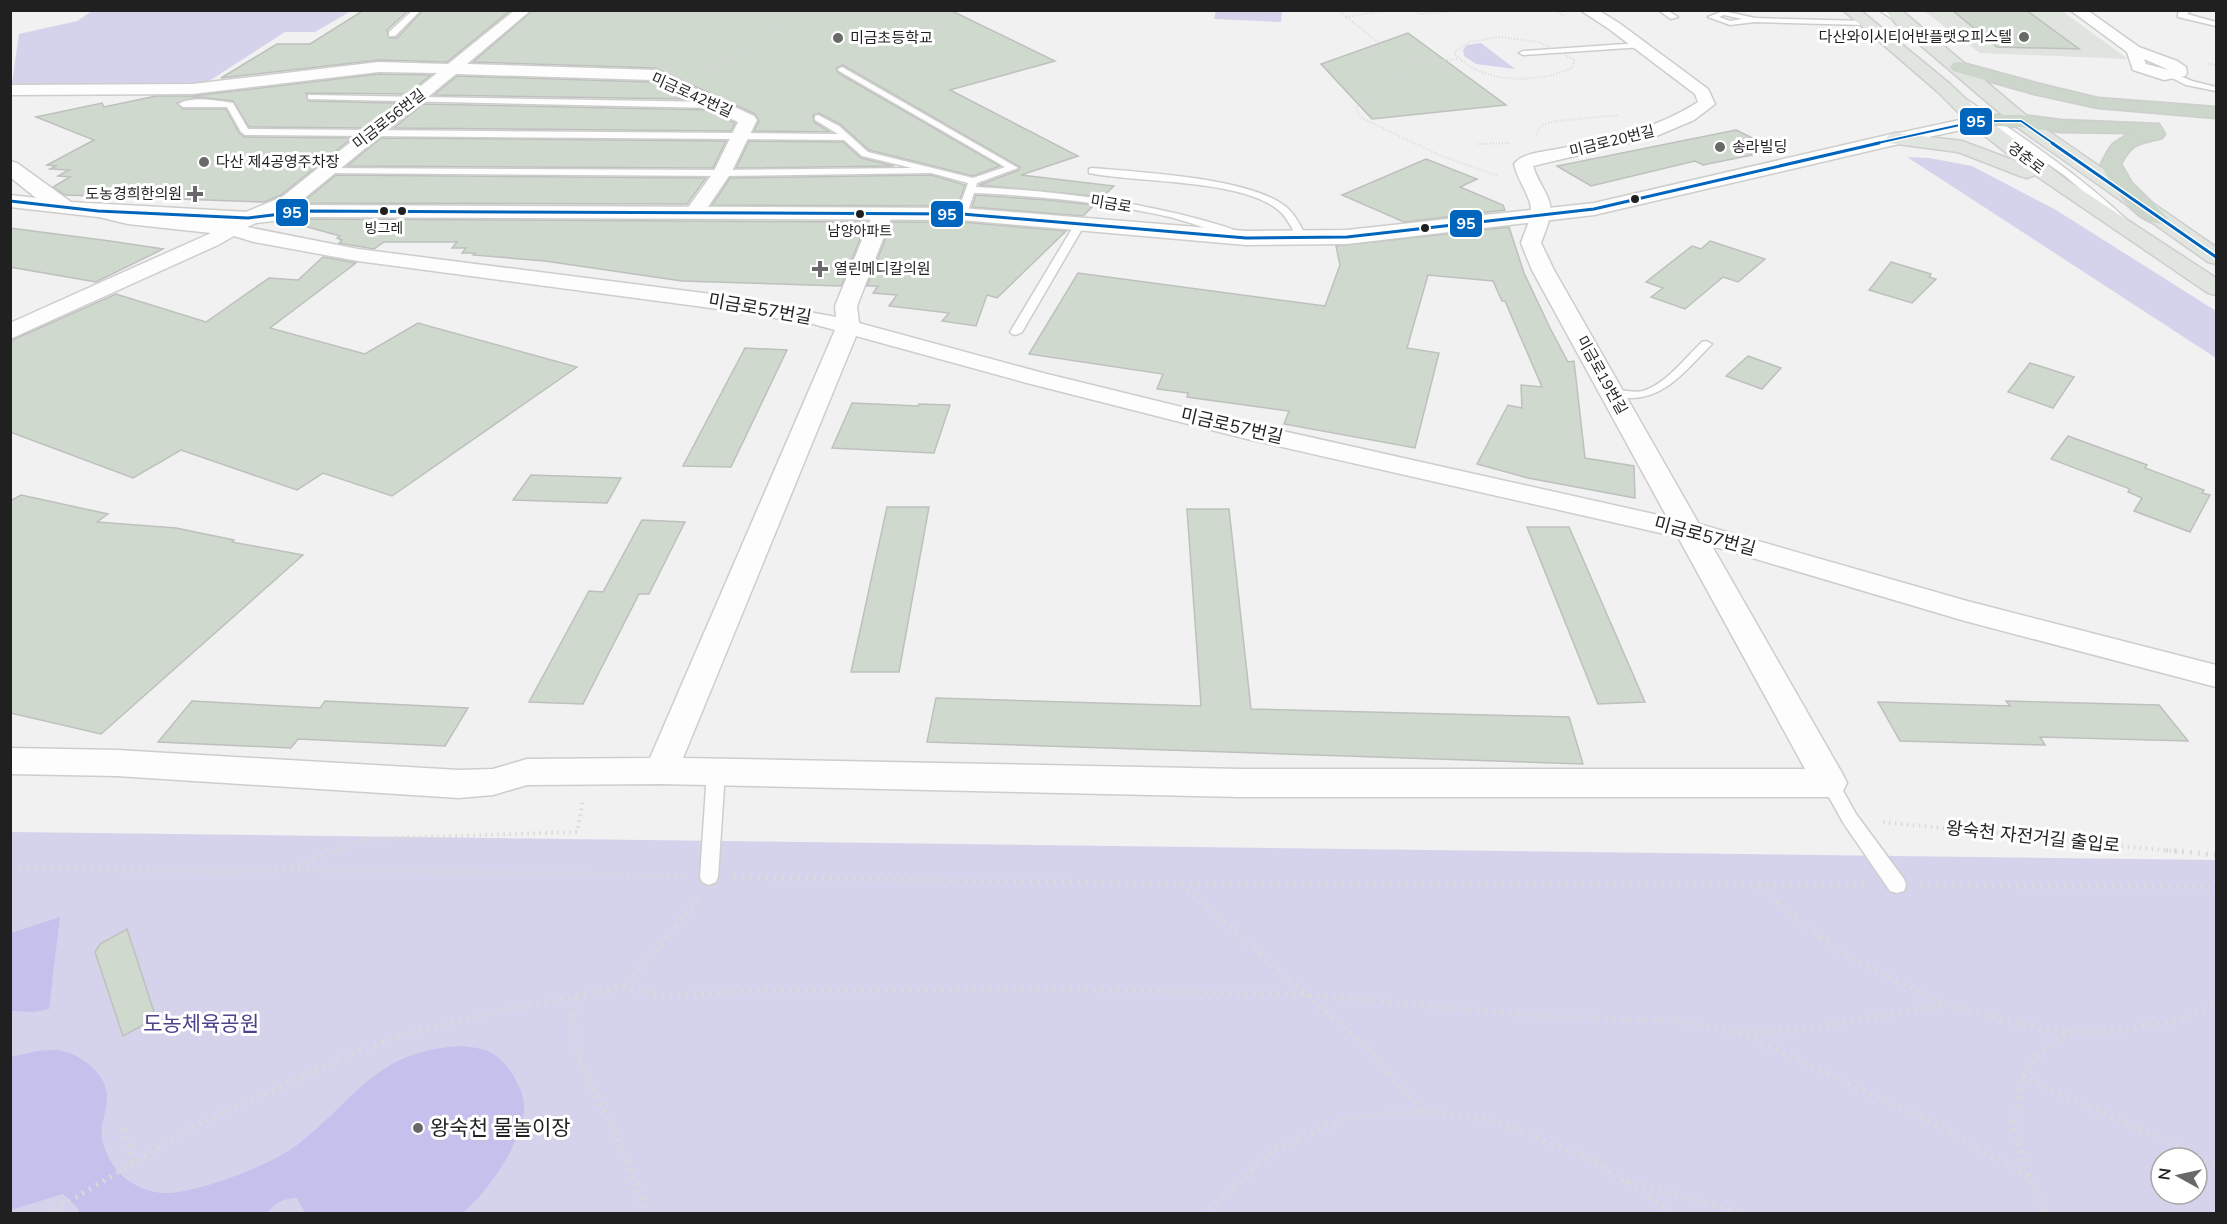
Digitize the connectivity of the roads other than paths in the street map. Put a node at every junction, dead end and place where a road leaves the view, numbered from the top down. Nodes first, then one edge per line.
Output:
1 (418, 10) edge
2 (524, 10) edge
3 (1587, 10) edge
4 (1661, 10) edge
5 (1850, 10) edge
6 (1881, 10) edge
7 (2077, 10) edge
8 (2189, 10) edge
9 (1898, 16) edge
10 (1674, 17) dead end
11 (1755, 20) dead end
12 (1864, 23) junction
13 (2217, 24) edge
14 (392, 34) dead end
15 (1640, 45) junction
16 (1523, 53) dead end
17 (455, 67) junction
18 (1959, 67) junction
19 (842, 69) dead end
20 (2174, 75) joint
21 (2217, 89) edge
22 (10, 90) edge
23 (311, 97) dead end
24 (414, 99) junction
25 (183, 104) dead end
26 (714, 105) junction
27 (2217, 115) edge
28 (818, 118) dead end
29 (1985, 120) junction
30 (2021, 121) junction
31 (2178, 126) junction
32 (2217, 129) edge
33 (372, 133) junction
34 (845, 137) junction
35 (738, 138) junction
36 (1896, 139) junction
37 (10, 167) edge
38 (325, 170) junction
39 (929, 171) junction
40 (1092, 171) dead end
41 (722, 173) junction
42 (973, 185) junction
43 (2061, 185) junction
44 (10, 201) edge
45 (74, 208) junction
46 (694, 213) junction
47 (883, 213) junction
48 (962, 214) junction
49 (1540, 217) junction
50 (2157, 218) junction
51 (1080, 224) junction
52 (245, 228) junction
53 (1302, 237) junction
54 (1246, 238) junction
55 (2143, 241) junction
56 (2217, 257) edge
57 (2217, 288) edge
58 (848, 327) junction
59 (10, 332) edge
60 (1016, 332) dead end
61 (1706, 344) dead end
62 (1612, 394) junction
63 (1688, 530) junction
64 (2217, 676) edge
65 (10, 761) edge
66 (661, 771) junction
67 (716, 772) junction
68 (1830, 783) junction
69 (714, 877) road end
70 (1897, 885) road end

1 - 14 lane
2 - 17 street, 미금로56번길
3 - 15 street, 미금로20번길
4 - 10 lane
5 - 12 main road, 경춘로
6 - 9 lane
7 - 20 street
8 - 13 lane
9 - 18 main road, 경춘로
11 - 12 lane
12 - 29 main road, 경춘로
15 - 16 lane
15 - 49 street, 미금로20번길
17 - 22 street, 미금로42번길
17 - 24 street, 미금로56번길
17 - 26 street, 미금로42번길
18 - 27 highway
18 - 30 main road, 경춘로
19 - 42 lane
20 - 21 lane
23 - 24 lane
24 - 26 lane
24 - 33 street, 미금로56번길
25 - 33 lane
26 - 35 street, 미금로42번길
27 - 31 highway
28 - 34 lane
29 - 30 highway
29 - 36 street, 미금로
29 - 43 main road, 경춘로
29 - 55 lane
30 - 31 highway
30 - 50 main road, 경춘로
31 - 32 highway
31 - 50 highway
33 - 35 lane
33 - 38 street, 미금로56번길
34 - 35 lane
34 - 39 lane
35 - 41 street, 미금로42번길
36 - 43 main road
36 - 49 street, 미금로
37 - 45 street
38 - 41 lane
38 - 52 street, 미금로56번길
39 - 41 lane
39 - 42 lane, 미금로
40 - 53 lane
41 - 46 street, 미금로42번길
42 - 48 lane
42 - 54 lane, 미금로
43 - 55 main road, 경춘로
44 - 45 street, 미금로
45 - 52 street, 미금로
46 - 47 street, 미금로
46 - 52 street, 미금로
47 - 48 street, 미금로
47 - 58 street
48 - 51 street, 미금로
49 - 53 street, 미금로
49 - 62 street, 미금로19번길
50 - 56 main road, 경춘로
51 - 54 street, 미금로
51 - 60 lane
52 - 58 street, 미금로57번길
52 - 59 street, 미금로56번길
53 - 54 street, 미금로
55 - 57 main road, 경춘로
58 - 63 street, 미금로57번길
58 - 66 street
61 - 62 lane
62 - 63 street, 미금로19번길
63 - 64 street, 미금로57번길
63 - 68 street, 미금로19번길
65 - 66 street
66 - 67 street
67 - 68 street
67 - 69 lane
68 - 70 lane

